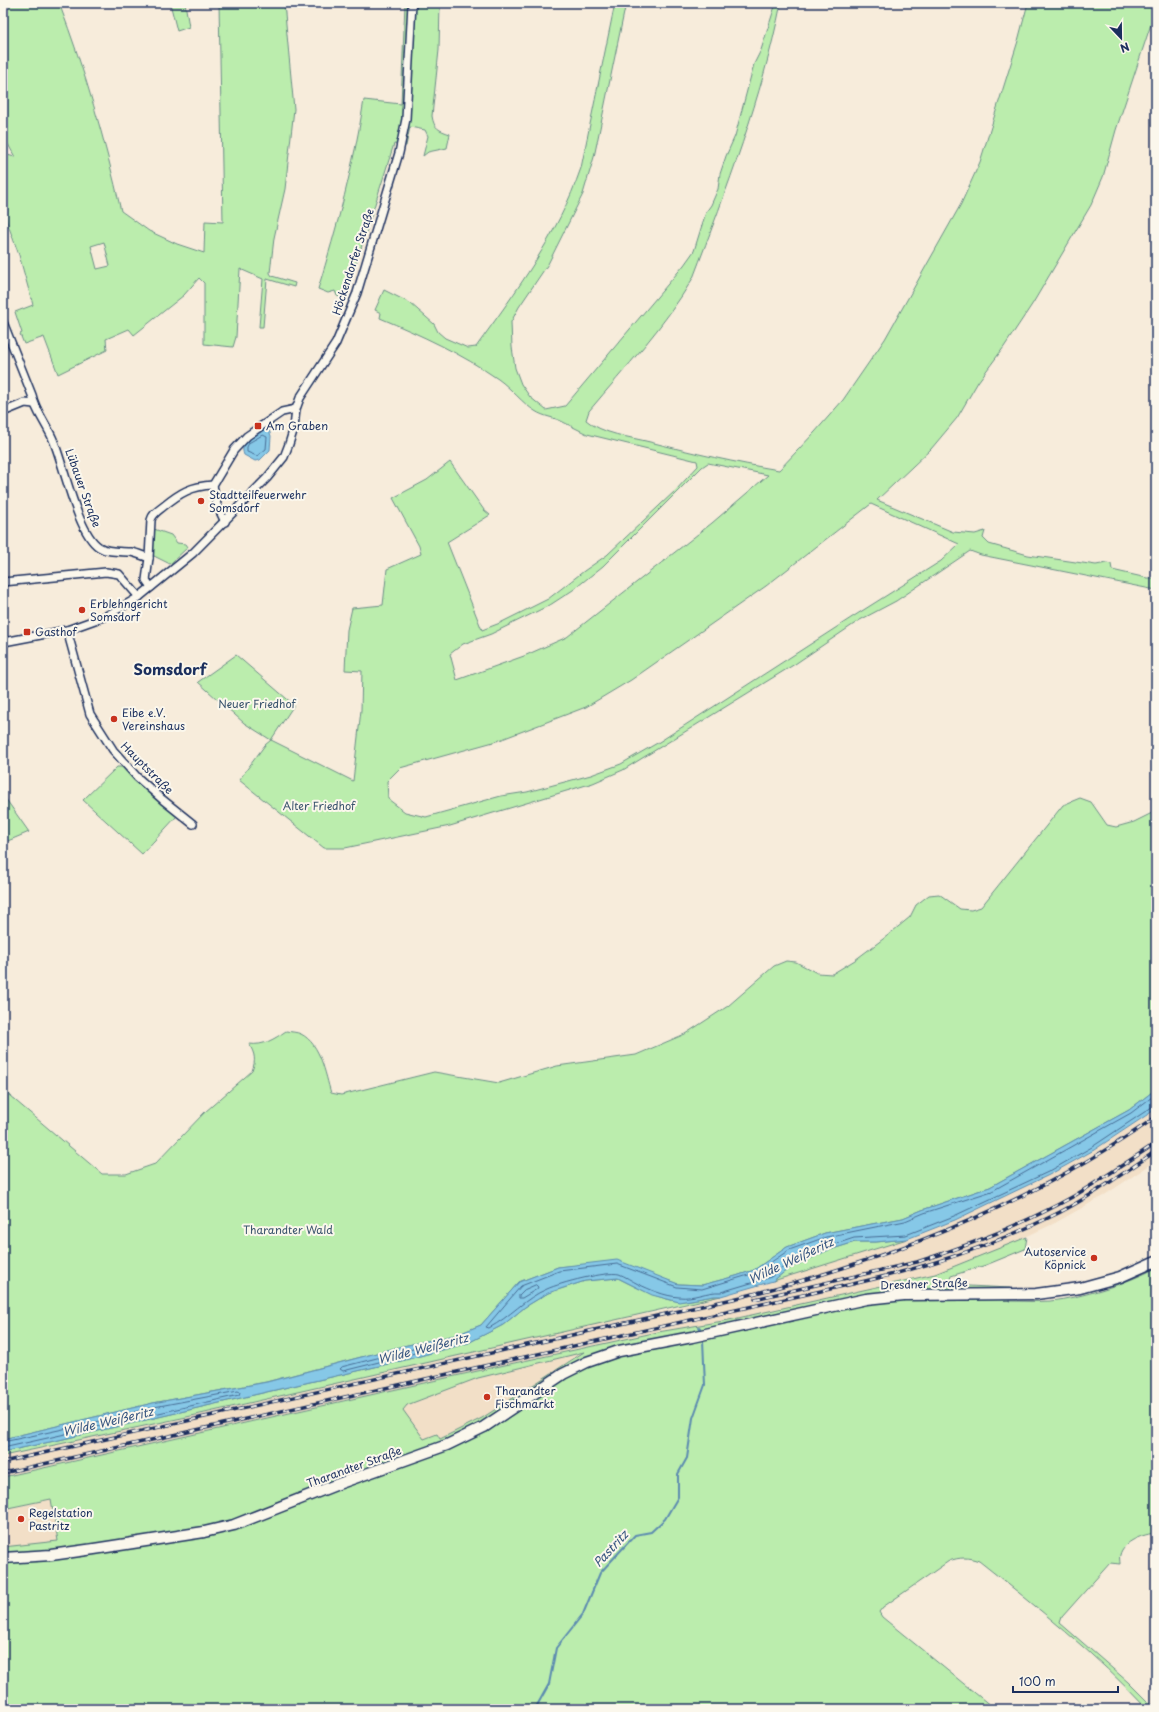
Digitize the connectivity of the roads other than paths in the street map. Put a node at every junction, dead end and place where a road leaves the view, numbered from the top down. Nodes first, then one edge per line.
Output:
1 (412, 3) edge
2 (3, 322) edge
3 (34, 404) junction
4 (296, 409) junction
5 (3, 412) edge
6 (213, 485) junction
7 (225, 522) junction
8 (149, 558) junction
9 (3, 582) edge
10 (151, 587) junction
11 (138, 597) junction
12 (67, 630) junction
13 (3, 643) edge
14 (193, 824) dead end
15 (1156, 1261) edge
16 (692, 1337) joint
17 (3, 1558) edge

1 - 4 street, Höckendorfer Straße
2 - 3 street, Lübauer Straße
3 - 5 street
3 - 8 street, Lübauer Straße
4 - 6 street
4 - 7 street, Höckendorfer Straße
6 - 7 street
6 - 8 street
7 - 10 street, Höckendorfer Straße
8 - 10 street
9 - 11 street
10 - 11 street, Höckendorfer Straße
11 - 12 street, Höckendorfer Straße
12 - 13 street, Höckendorfer Straße
12 - 14 street, Hauptstraße
15 - 16 main road, Dresdner Straße
16 - 17 main road, Tharandter Straße

